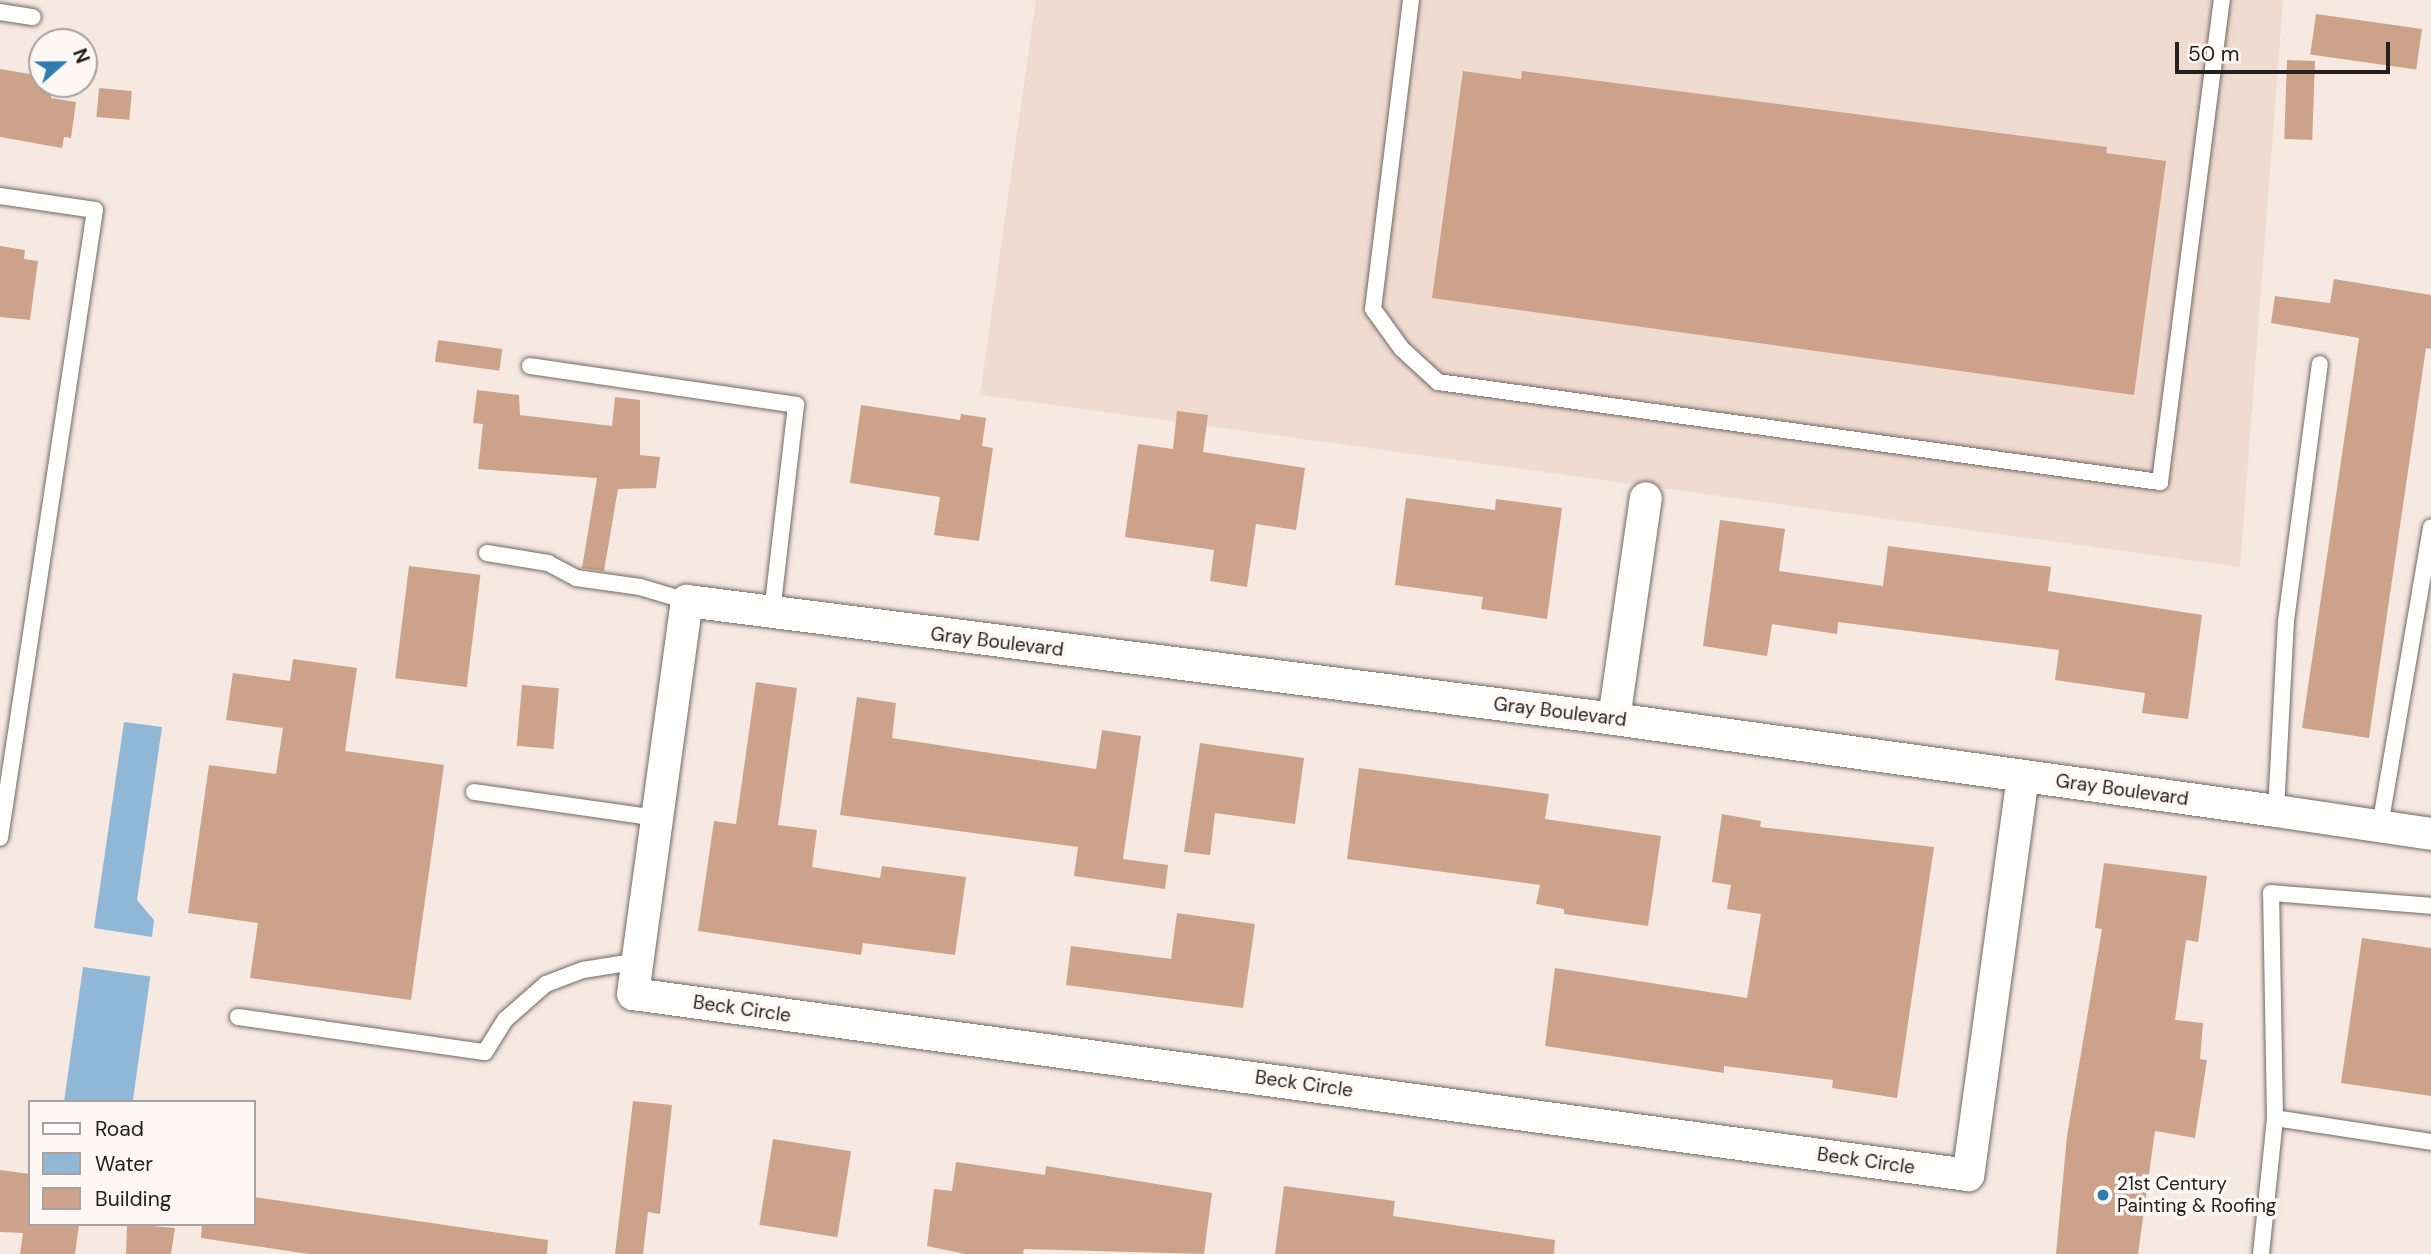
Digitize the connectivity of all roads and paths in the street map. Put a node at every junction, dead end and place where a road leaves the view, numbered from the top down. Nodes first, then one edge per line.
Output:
1 (1411, 0) edge
2 (2222, 0) edge
3 (0, 12) edge
4 (33, 17) dead end
5 (0, 196) edge
6 (2320, 364) dead end
7 (530, 366) dead end
8 (1646, 498) dead end
9 (2431, 527) edge
10 (486, 554) dead end
11 (687, 601) junction
12 (772, 614) junction
13 (1614, 719) junction
14 (2023, 776) junction
15 (474, 792) dead end
16 (2276, 811) junction
17 (657, 818) junction
18 (2380, 827) junction
19 (2431, 834) edge
20 (0, 838) edge
21 (2431, 906) edge
22 (639, 961) junction
23 (238, 1017) dead end
24 (2275, 1118) junction
25 (2431, 1142) edge
26 (2261, 1254) edge

1 - 2 lane
3 - 4 lane
5 - 20 lane
6 - 16 lane
7 - 12 lane
8 - 13 street
9 - 18 lane
10 - 11 lane
11 - 12 street, Gray Boulevard
11 - 17 street, Beck Circle
12 - 13 street, Gray Boulevard
13 - 14 street, Gray Boulevard
14 - 16 street, Gray Boulevard
14 - 22 street, Beck Circle
15 - 17 lane
16 - 18 street, Gray Boulevard
17 - 22 street, Beck Circle
18 - 19 street, Gray Boulevard
21 - 24 lane
22 - 23 lane
24 - 25 lane
24 - 26 lane

